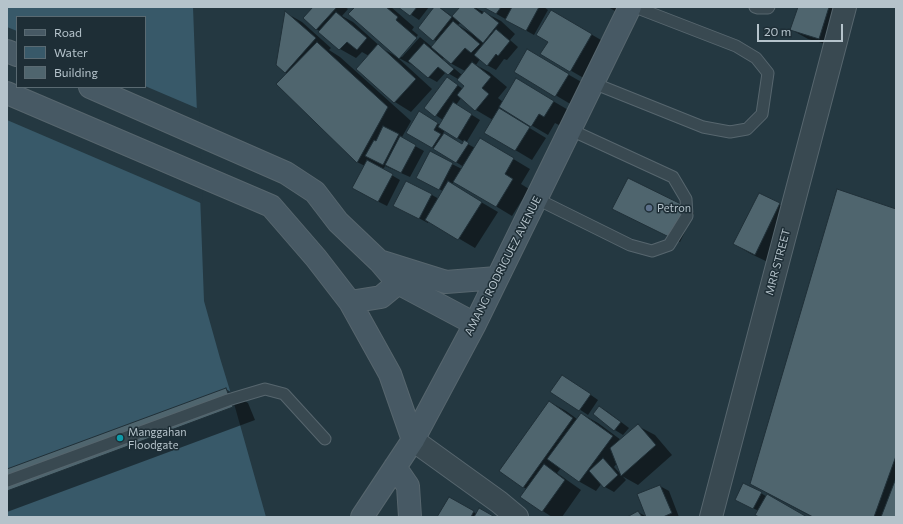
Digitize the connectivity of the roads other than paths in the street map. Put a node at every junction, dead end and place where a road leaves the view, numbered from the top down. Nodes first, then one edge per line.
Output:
1 (630, 7) edge
2 (635, 7) edge
3 (755, 7) edge
4 (769, 7) edge
5 (845, 7) edge
6 (593, 84) junction
7 (92, 88) edge
8 (7, 93) edge
9 (571, 130) junction
10 (537, 199) junction
11 (379, 261) junction
12 (497, 278) junction
13 (398, 282) junction
14 (350, 302) junction
15 (475, 324) junction
16 (325, 439) dead end
17 (412, 440) junction
18 (395, 467) junction
19 (7, 481) edge
20 (362, 517) edge
21 (410, 517) edge
22 (517, 517) edge
23 (711, 517) edge

1 - 6 street, AMANG RODRIGUEZ AVENUE
2 - 6 lane
3 - 4 lane
5 - 23 street, MRR STREET
6 - 9 street, AMANG RODRIGUEZ AVENUE
7 - 11 street
8 - 14 street
9 - 10 street, AMANG RODRIGUEZ AVENUE
9 - 10 lane
10 - 12 street, AMANG RODRIGUEZ AVENUE
11 - 12 street
11 - 13 street
12 - 15 street, AMANG RODRIGUEZ AVENUE
13 - 14 street
13 - 15 street
14 - 17 street
15 - 17 street, AMANG RODRIGUEZ AVENUE
16 - 19 lane
17 - 18 street, AMANG RODRIGUEZ AVENUE
17 - 22 street
18 - 20 street, AMANG RODRIGUEZ AVENUE
18 - 21 street

